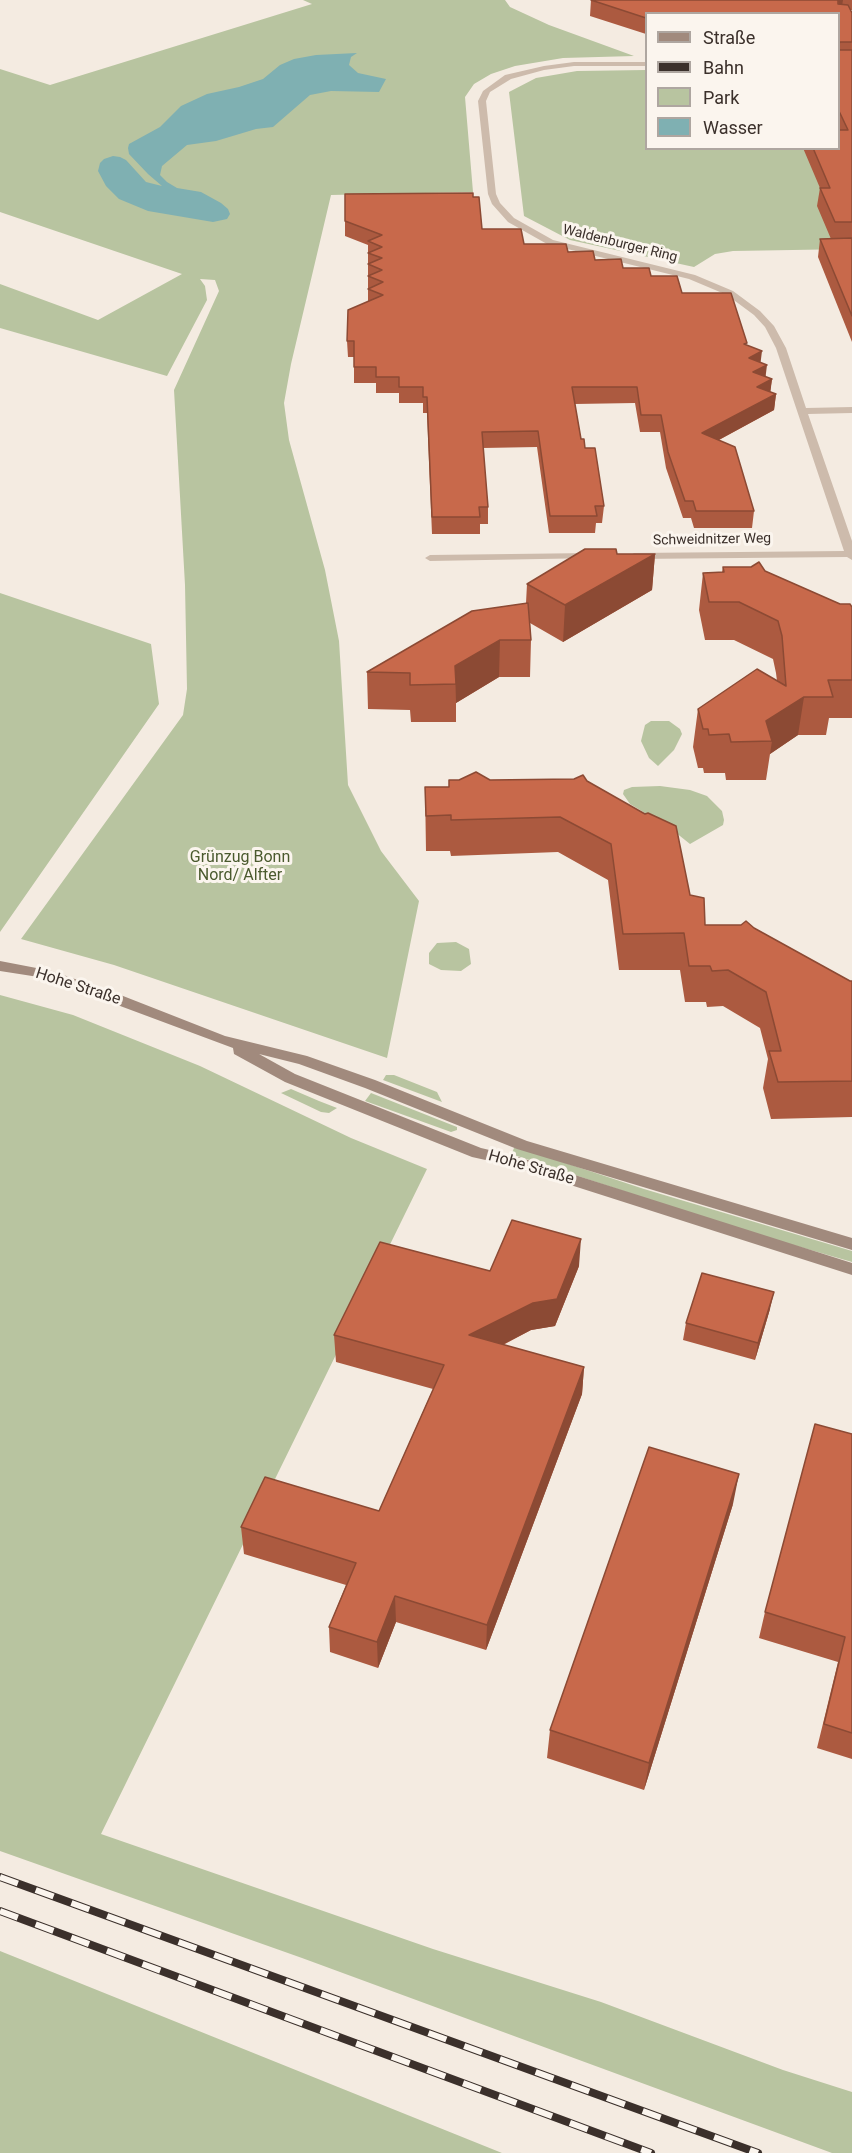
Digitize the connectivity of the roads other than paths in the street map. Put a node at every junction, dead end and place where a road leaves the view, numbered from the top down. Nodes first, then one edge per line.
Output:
1 (645, 64) edge
2 (852, 410) edge
3 (801, 411) junction
4 (851, 555) edge
5 (430, 558) dead end
6 (0, 966) edge
7 (221, 1040) junction
8 (492, 1134) junction
9 (478, 1153) junction
10 (852, 1244) edge
11 (852, 1269) edge

1 - 3 street, Waldenburger Ring
2 - 3 street
3 - 4 street, Waldenburger Ring
4 - 5 street, Schweidnitzer Weg
6 - 7 street, Hohe Straße
7 - 8 street, Hohe Straße
7 - 9 street, Hohe Straße
8 - 9 street
8 - 10 street, Hohe Straße
9 - 11 street, Hohe Straße

